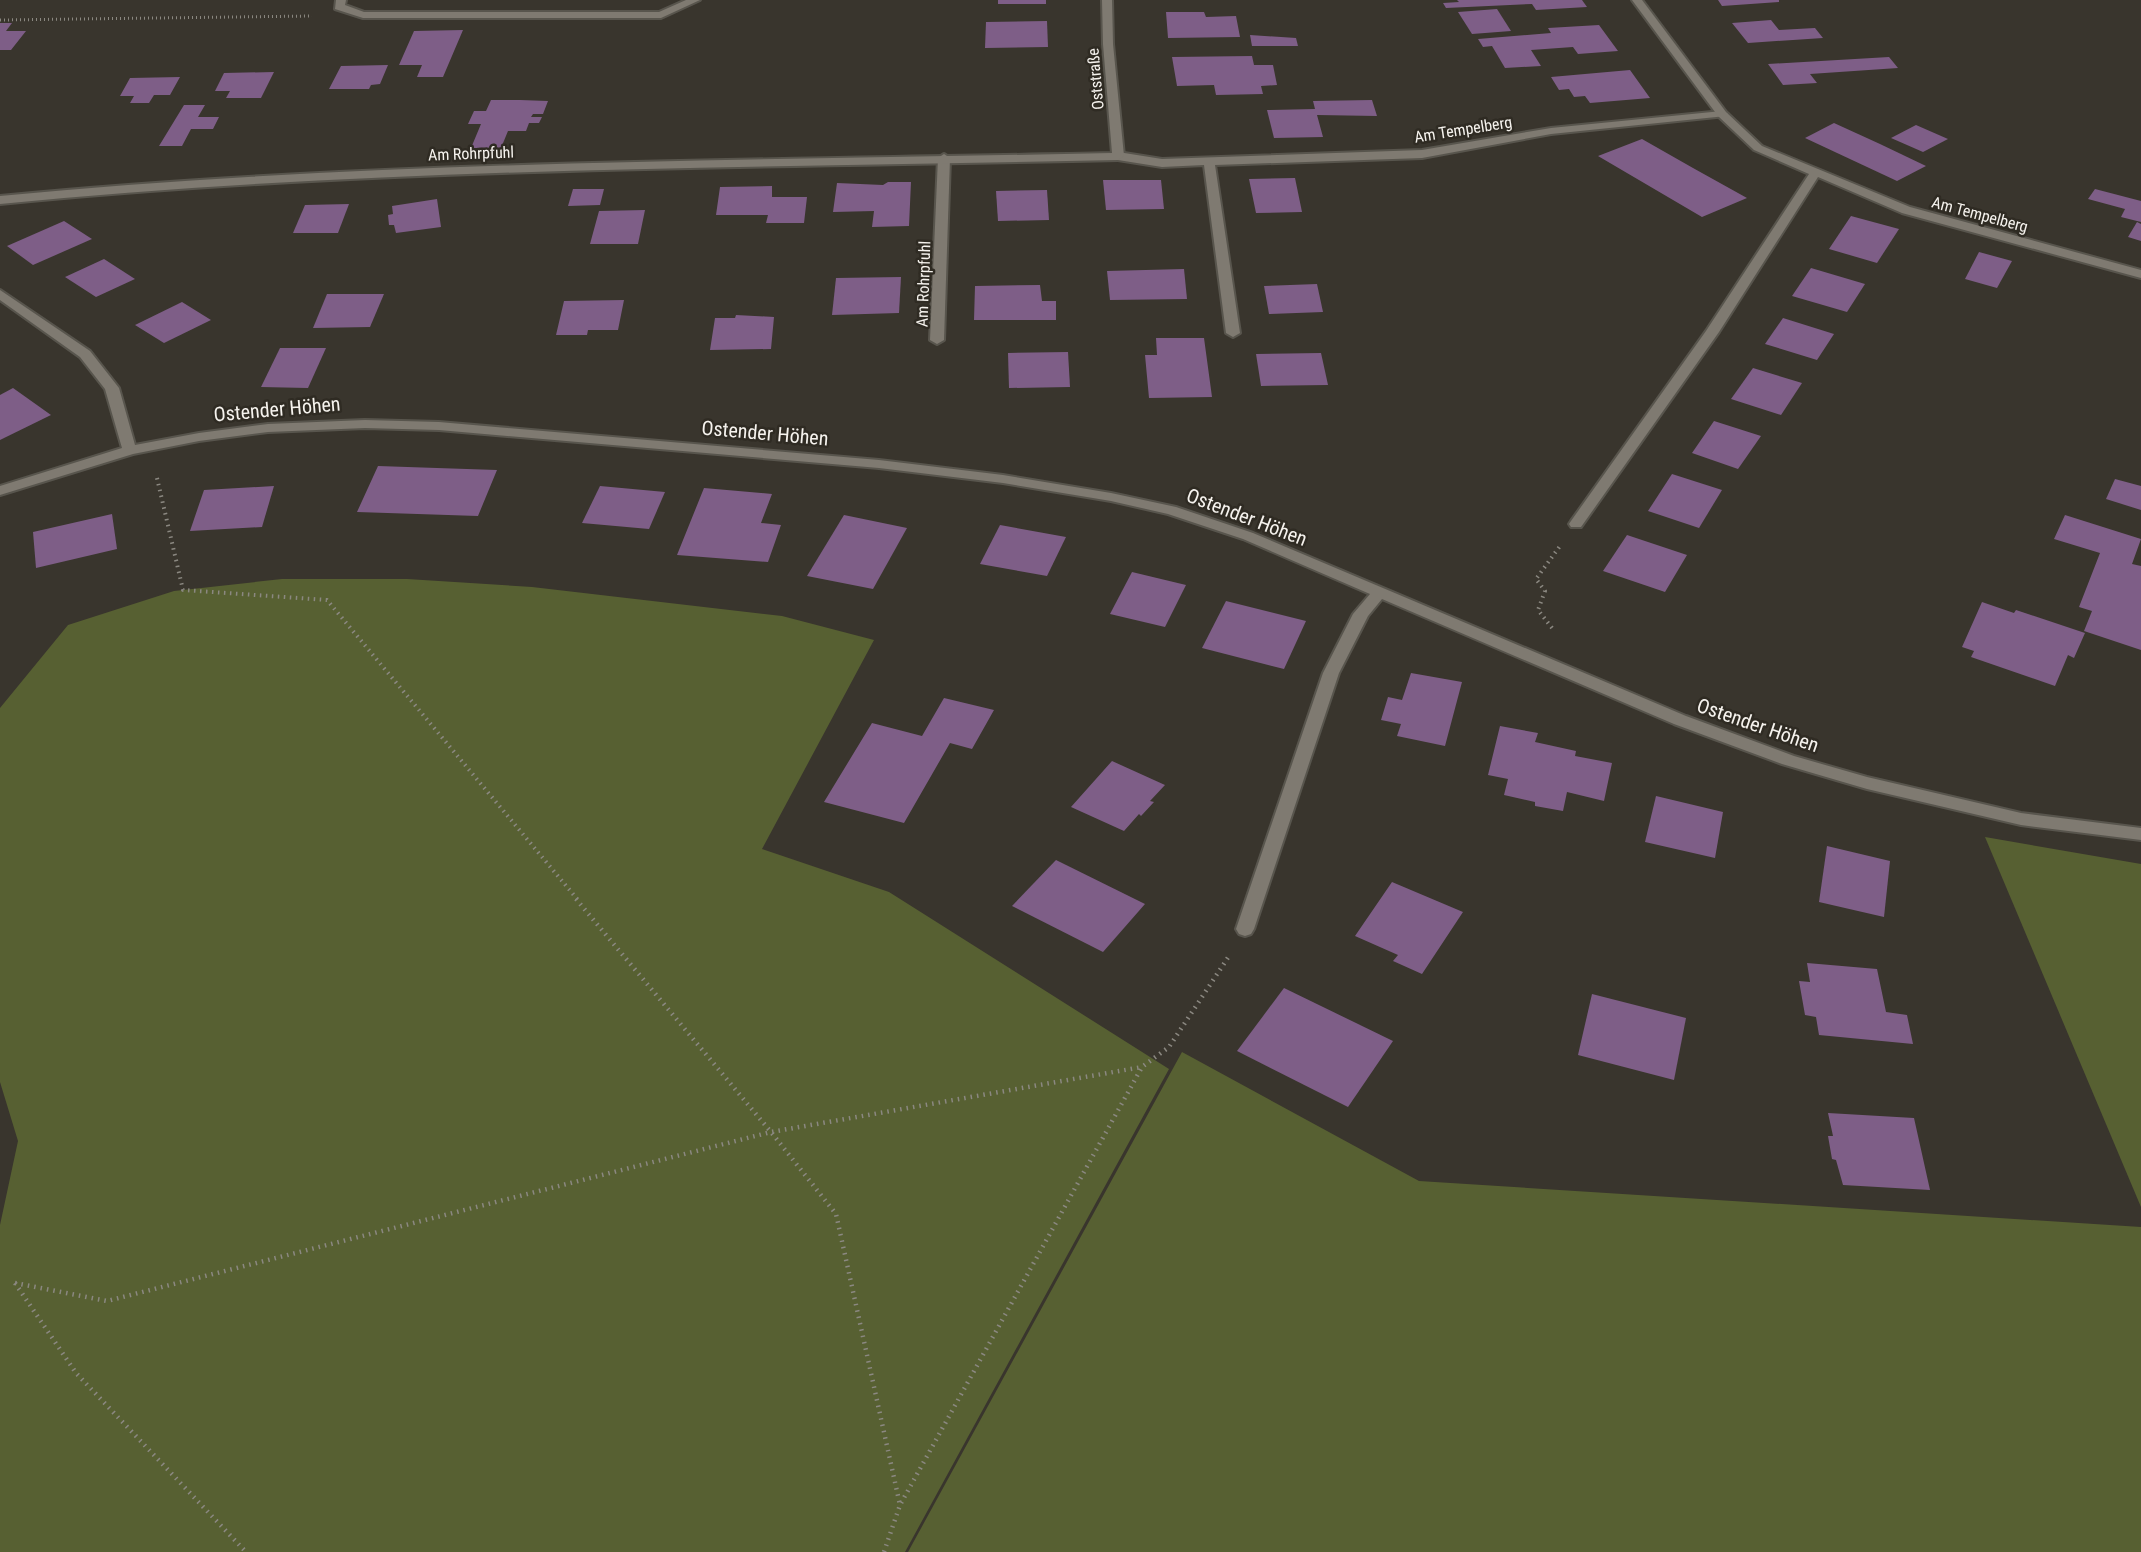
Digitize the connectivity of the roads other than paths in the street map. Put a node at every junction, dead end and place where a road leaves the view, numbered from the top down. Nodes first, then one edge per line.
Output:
1 (341, 0) edge
2 (695, 0) edge
3 (1107, 0) edge
4 (1637, 0) edge
5 (1722, 114) junction
6 (1118, 156) junction
7 (944, 158) junction
8 (1209, 161) junction
9 (1815, 173) junction
10 (0, 200) edge
11 (2141, 274) edge
12 (0, 294) edge
13 (1233, 333) dead end
14 (937, 340) dead end
15 (129, 450) junction
16 (0, 491) edge
17 (1576, 524) dead end
18 (1379, 593) junction
19 (2141, 834) edge
20 (1245, 929) road end

1 - 2 street
3 - 6 street, Oststraße
4 - 5 street, Am Tempelberg
5 - 8 street, Am Tempelberg
5 - 9 street, Am Tempelberg
6 - 7 street, Am Rohrpfuhl
6 - 8 street, Am Tempelberg
7 - 10 street, Am Rohrpfuhl
7 - 14 street, Am Rohrpfuhl
8 - 13 street
9 - 11 street, Am Tempelberg
9 - 17 street
12 - 15 street
15 - 16 street, Ostender Höhen
15 - 18 street, Ostender Höhen
18 - 19 street, Ostender Höhen
18 - 20 street

